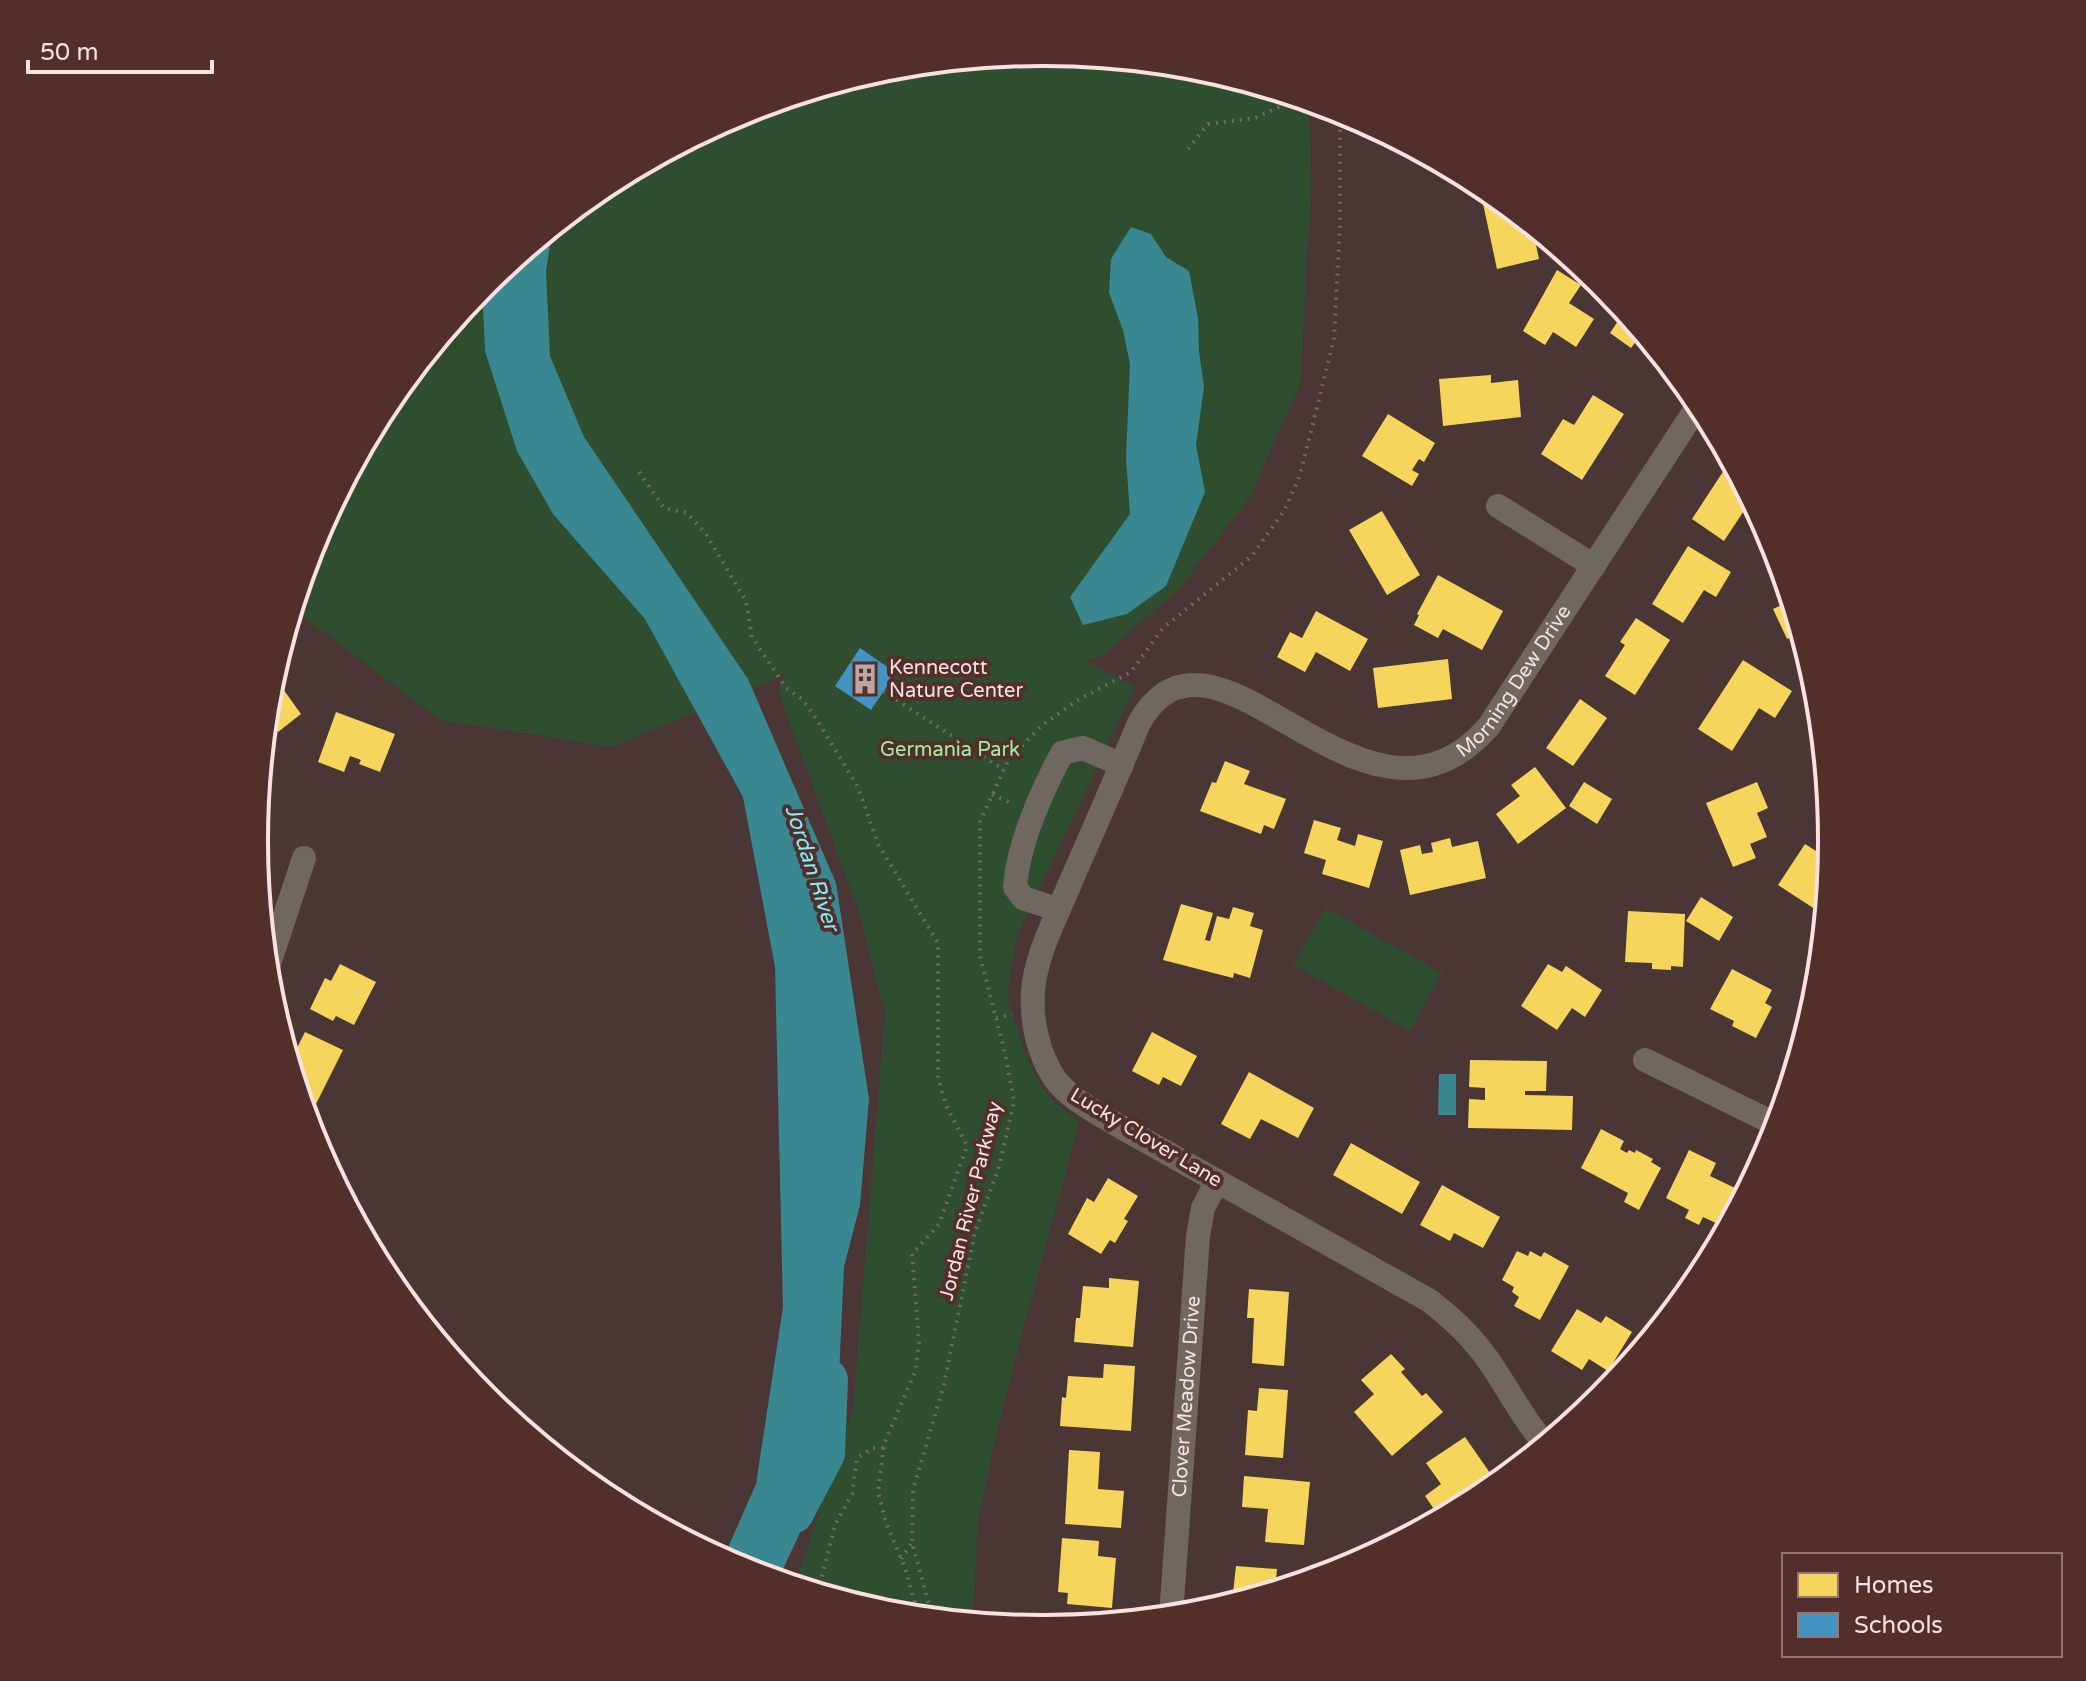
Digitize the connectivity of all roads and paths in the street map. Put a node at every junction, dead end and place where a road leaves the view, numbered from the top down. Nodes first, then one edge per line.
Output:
1 (1284, 105) edge
2 (1340, 125) edge
3 (1188, 149) dead end
4 (1691, 416) edge
5 (639, 472) dead end
6 (1498, 506) dead end
7 (1594, 566) junction
8 (883, 691) dead end
9 (1151, 704) joint
10 (1122, 765) junction
11 (1004, 770) junction
12 (304, 858) dead end
13 (1059, 910) junction
14 (273, 919) edge
15 (1645, 1060) dead end
16 (1765, 1119) edge
17 (1217, 1181) junction
18 (1538, 1435) edge
19 (884, 1448) junction
20 (912, 1543) junction
21 (901, 1559) junction
22 (821, 1582) edge
23 (915, 1604) edge
24 (1172, 1604) edge
25 (930, 1606) edge

1 - 3 path
2 - 11 path, Jordan River Parkway
4 - 7 street, Morning Dew Drive
5 - 19 path
6 - 7 street
7 - 9 street, Morning Dew Drive
8 - 11 path
9 - 10 street, Lucky Clover Lane
10 - 13 street, Lucky Clover Lane
10 - 13 street
11 - 20 path, Jordan River Parkway
12 - 14 street
13 - 17 street, Lucky Clover Lane
15 - 16 street
17 - 18 street, Lucky Clover Lane
17 - 24 street, Clover Meadow Drive
19 - 21 path
19 - 22 path
20 - 21 path
20 - 25 path, Jordan River Parkway
21 - 23 path

